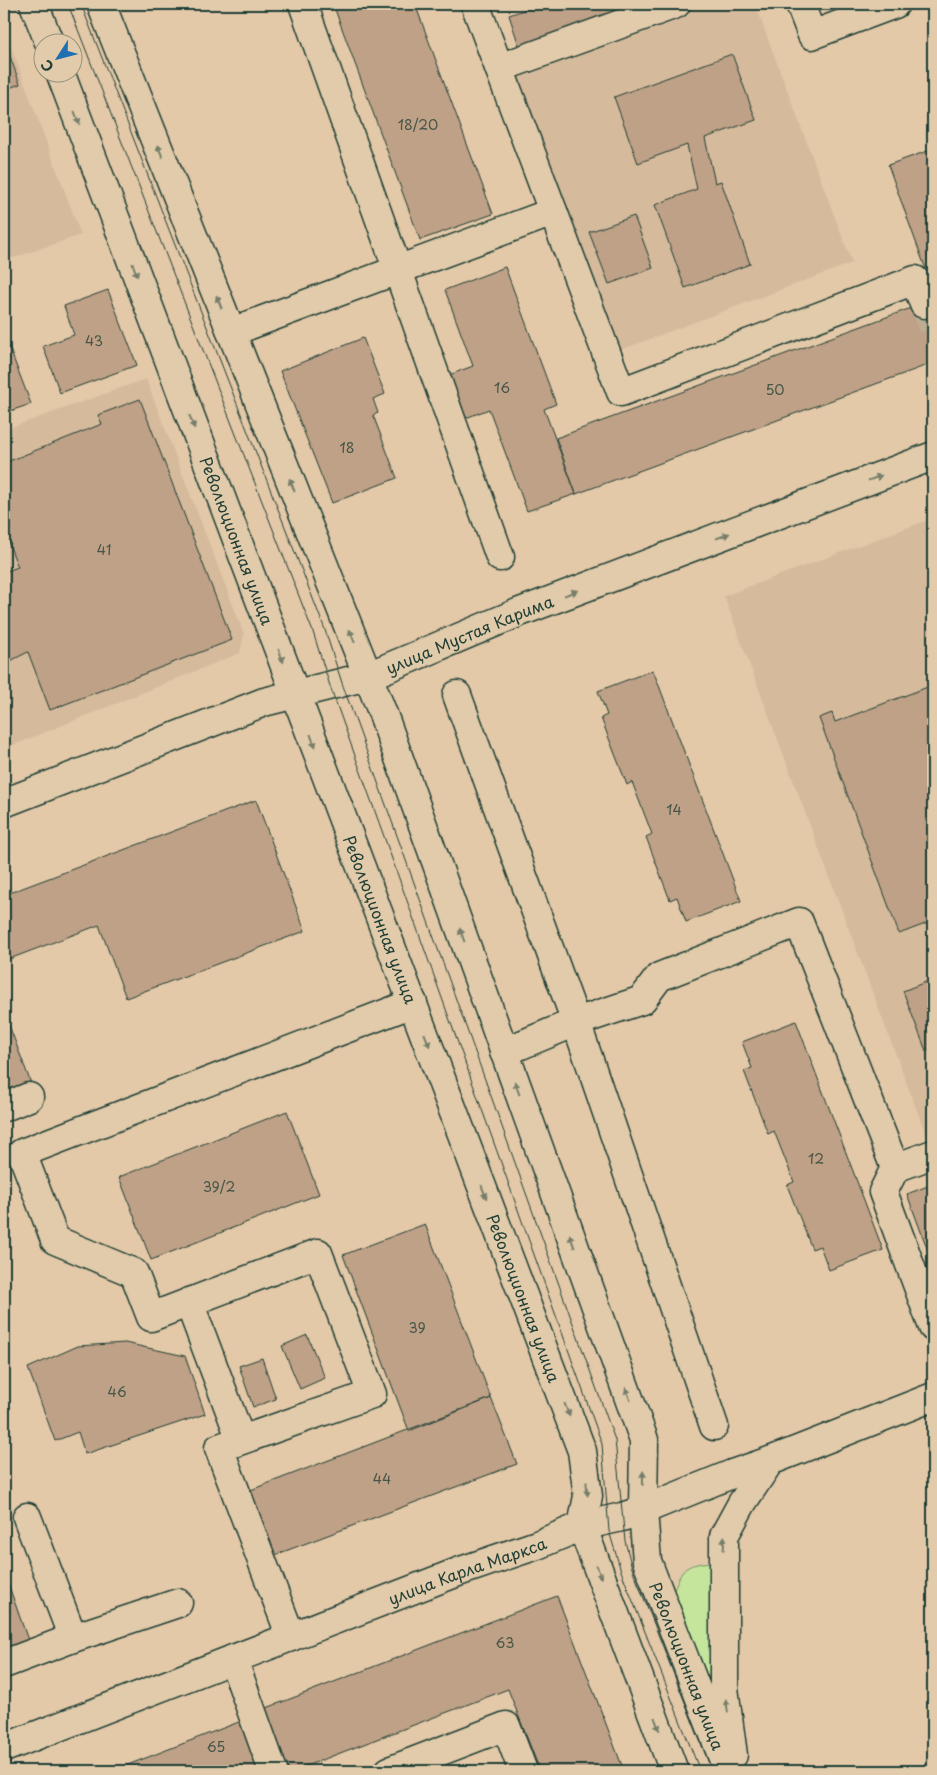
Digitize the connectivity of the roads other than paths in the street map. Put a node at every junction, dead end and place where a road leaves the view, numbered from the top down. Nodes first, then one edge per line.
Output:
1 (34, 4) edge
2 (102, 4) edge
3 (303, 4) edge
4 (475, 4) edge
5 (676, 4) edge
6 (800, 4) edge
7 (895, 4) edge
8 (45, 32) edge
9 (499, 68) junction
10 (64, 82) edge
11 (553, 212) junction
12 (398, 270) junction
13 (924, 304) tunnel mouth
14 (231, 332) junction
15 (933, 456) edge
16 (500, 556) dead end
17 (368, 676) junction
18 (296, 695) junction
19 (457, 695) dead end
20 (4, 803) edge
21 (413, 1003) junction
22 (576, 1022) junction
23 (504, 1052) junction
24 (30, 1097) dead end
25 (4, 1107) edge
26 (933, 1154) edge
27 (895, 1168) junction
28 (189, 1302) junction
29 (933, 1327) edge
30 (933, 1397) edge
31 (714, 1426) dead end
32 (241, 1440) junction
33 (770, 1461) junction
34 (642, 1510) junction
35 (27, 1517) dead end
36 (582, 1526) junction
37 (178, 1603) dead end
38 (291, 1637) junction
39 (73, 1638) junction
40 (233, 1659) junction
41 (4, 1664) edge
42 (4, 1748) edge
43 (273, 1771) edge
44 (389, 1771) edge
45 (523, 1771) edge
46 (674, 1771) edge
47 (728, 1771) edge
48 (736, 1771) edge

1 - 8 street
14 -> 2 street, Революционная улица
3 - 12 street
4 - 9 street
5 - 9 street
6 - 7 street
9 - 11 street
10 -> 18 street, Революционная улица
11 - 12 street
11 - 13 street
12 - 14 street
12 - 16 street
17 -> 14 street, Революционная улица
17 -> 15 street, улица Мустая Карима
17 - 18 street, улица Мустая Карима
23 -> 17 street, Революционная улица
18 - 20 street, улица Мустая Карима
18 -> 21 street, Революционная улица
19 - 22 street
21 - 28 street
21 -> 36 street, Революционная улица
22 - 23 street
22 - 27 street
22 - 31 street
34 -> 23 street, Революционная улица
24 - 25 street
26 - 27 street
27 - 29 street
28 - 32 street
28 - 32 street
30 - 33 street, улица Карла Маркса
32 - 38 street
33 - 34 street, улица Карла Маркса
48 -> 33 street
34 - 36 street, улица Карла Маркса
34 - 47 street, Революционная улица
35 - 39 street
36 - 38 street, улица Карла Маркса
36 -> 46 street
37 - 39 street
38 - 40 street, улица Карла Маркса
39 - 41 street
40 - 42 street, улица Карла Маркса
40 - 43 street
44 - 45 street

